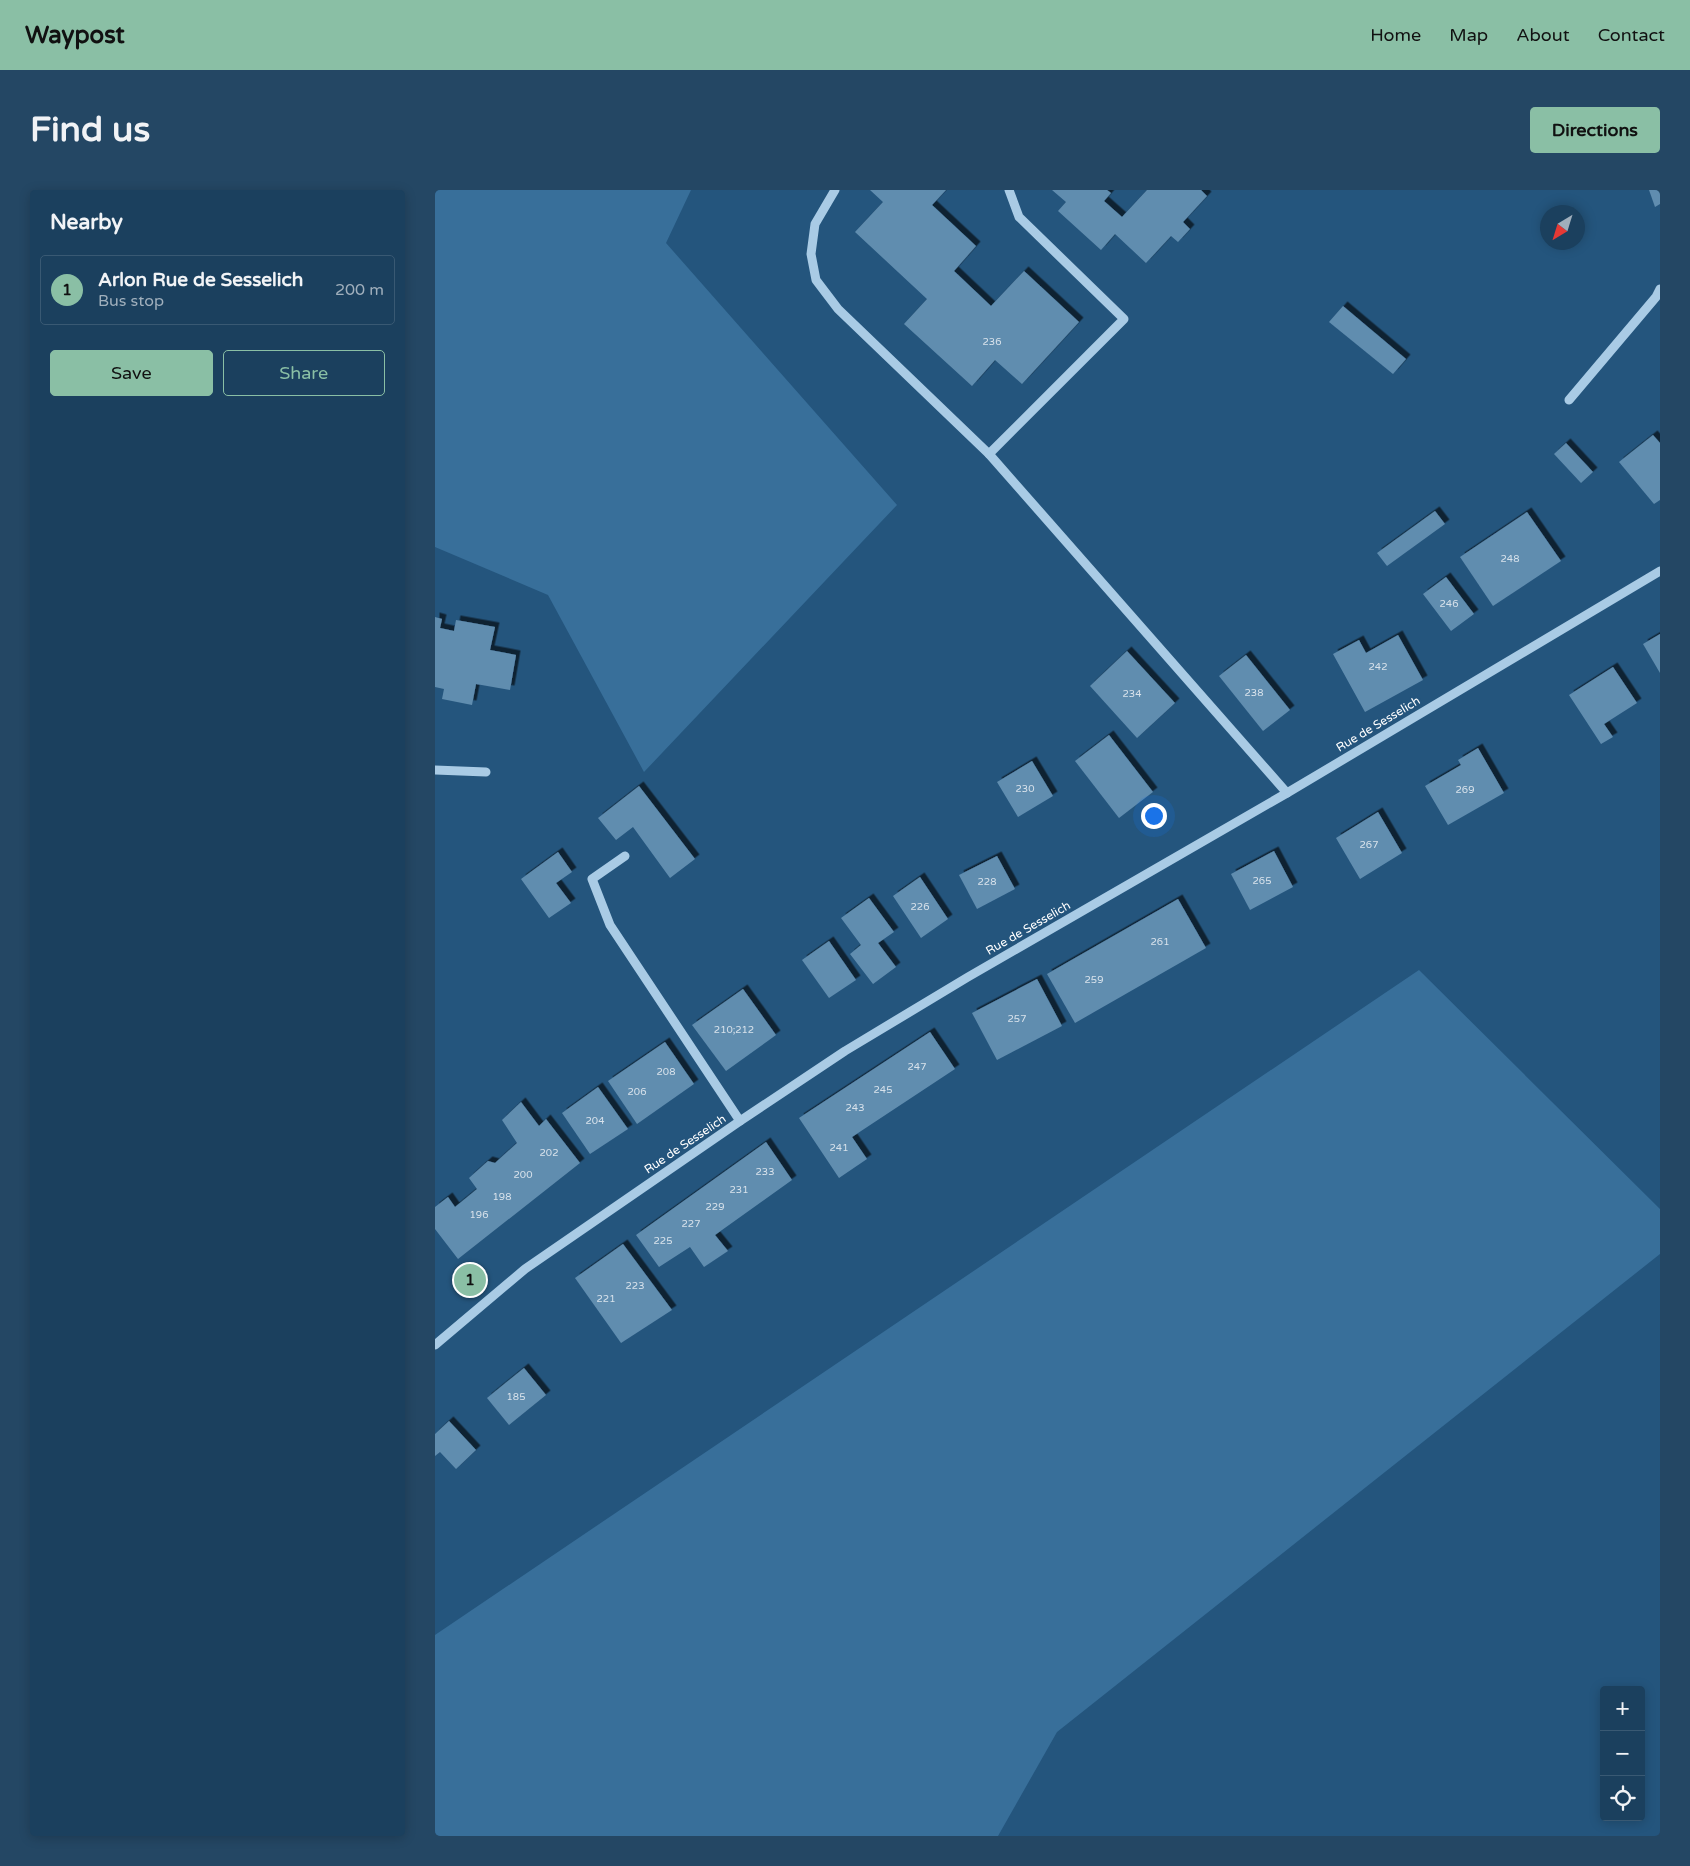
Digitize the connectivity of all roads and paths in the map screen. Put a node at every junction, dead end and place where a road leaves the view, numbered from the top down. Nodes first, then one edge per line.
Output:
1 (835, 190) edge
2 (1009, 190) edge
3 (1660, 289) edge
4 (1569, 400) dead end
5 (989, 454) junction
6 (1660, 571) edge
7 (435, 770) edge
8 (486, 772) dead end
9 (1287, 793) junction
10 (625, 856) dead end
11 (739, 1121) junction
12 (435, 1345) edge

1 - 5 street
2 - 5 street
3 - 4 street
5 - 9 street
6 - 9 street, Rue de Sesselich
7 - 8 street
9 - 11 street, Rue de Sesselich
10 - 11 street
11 - 12 street, Rue de Sesselich

